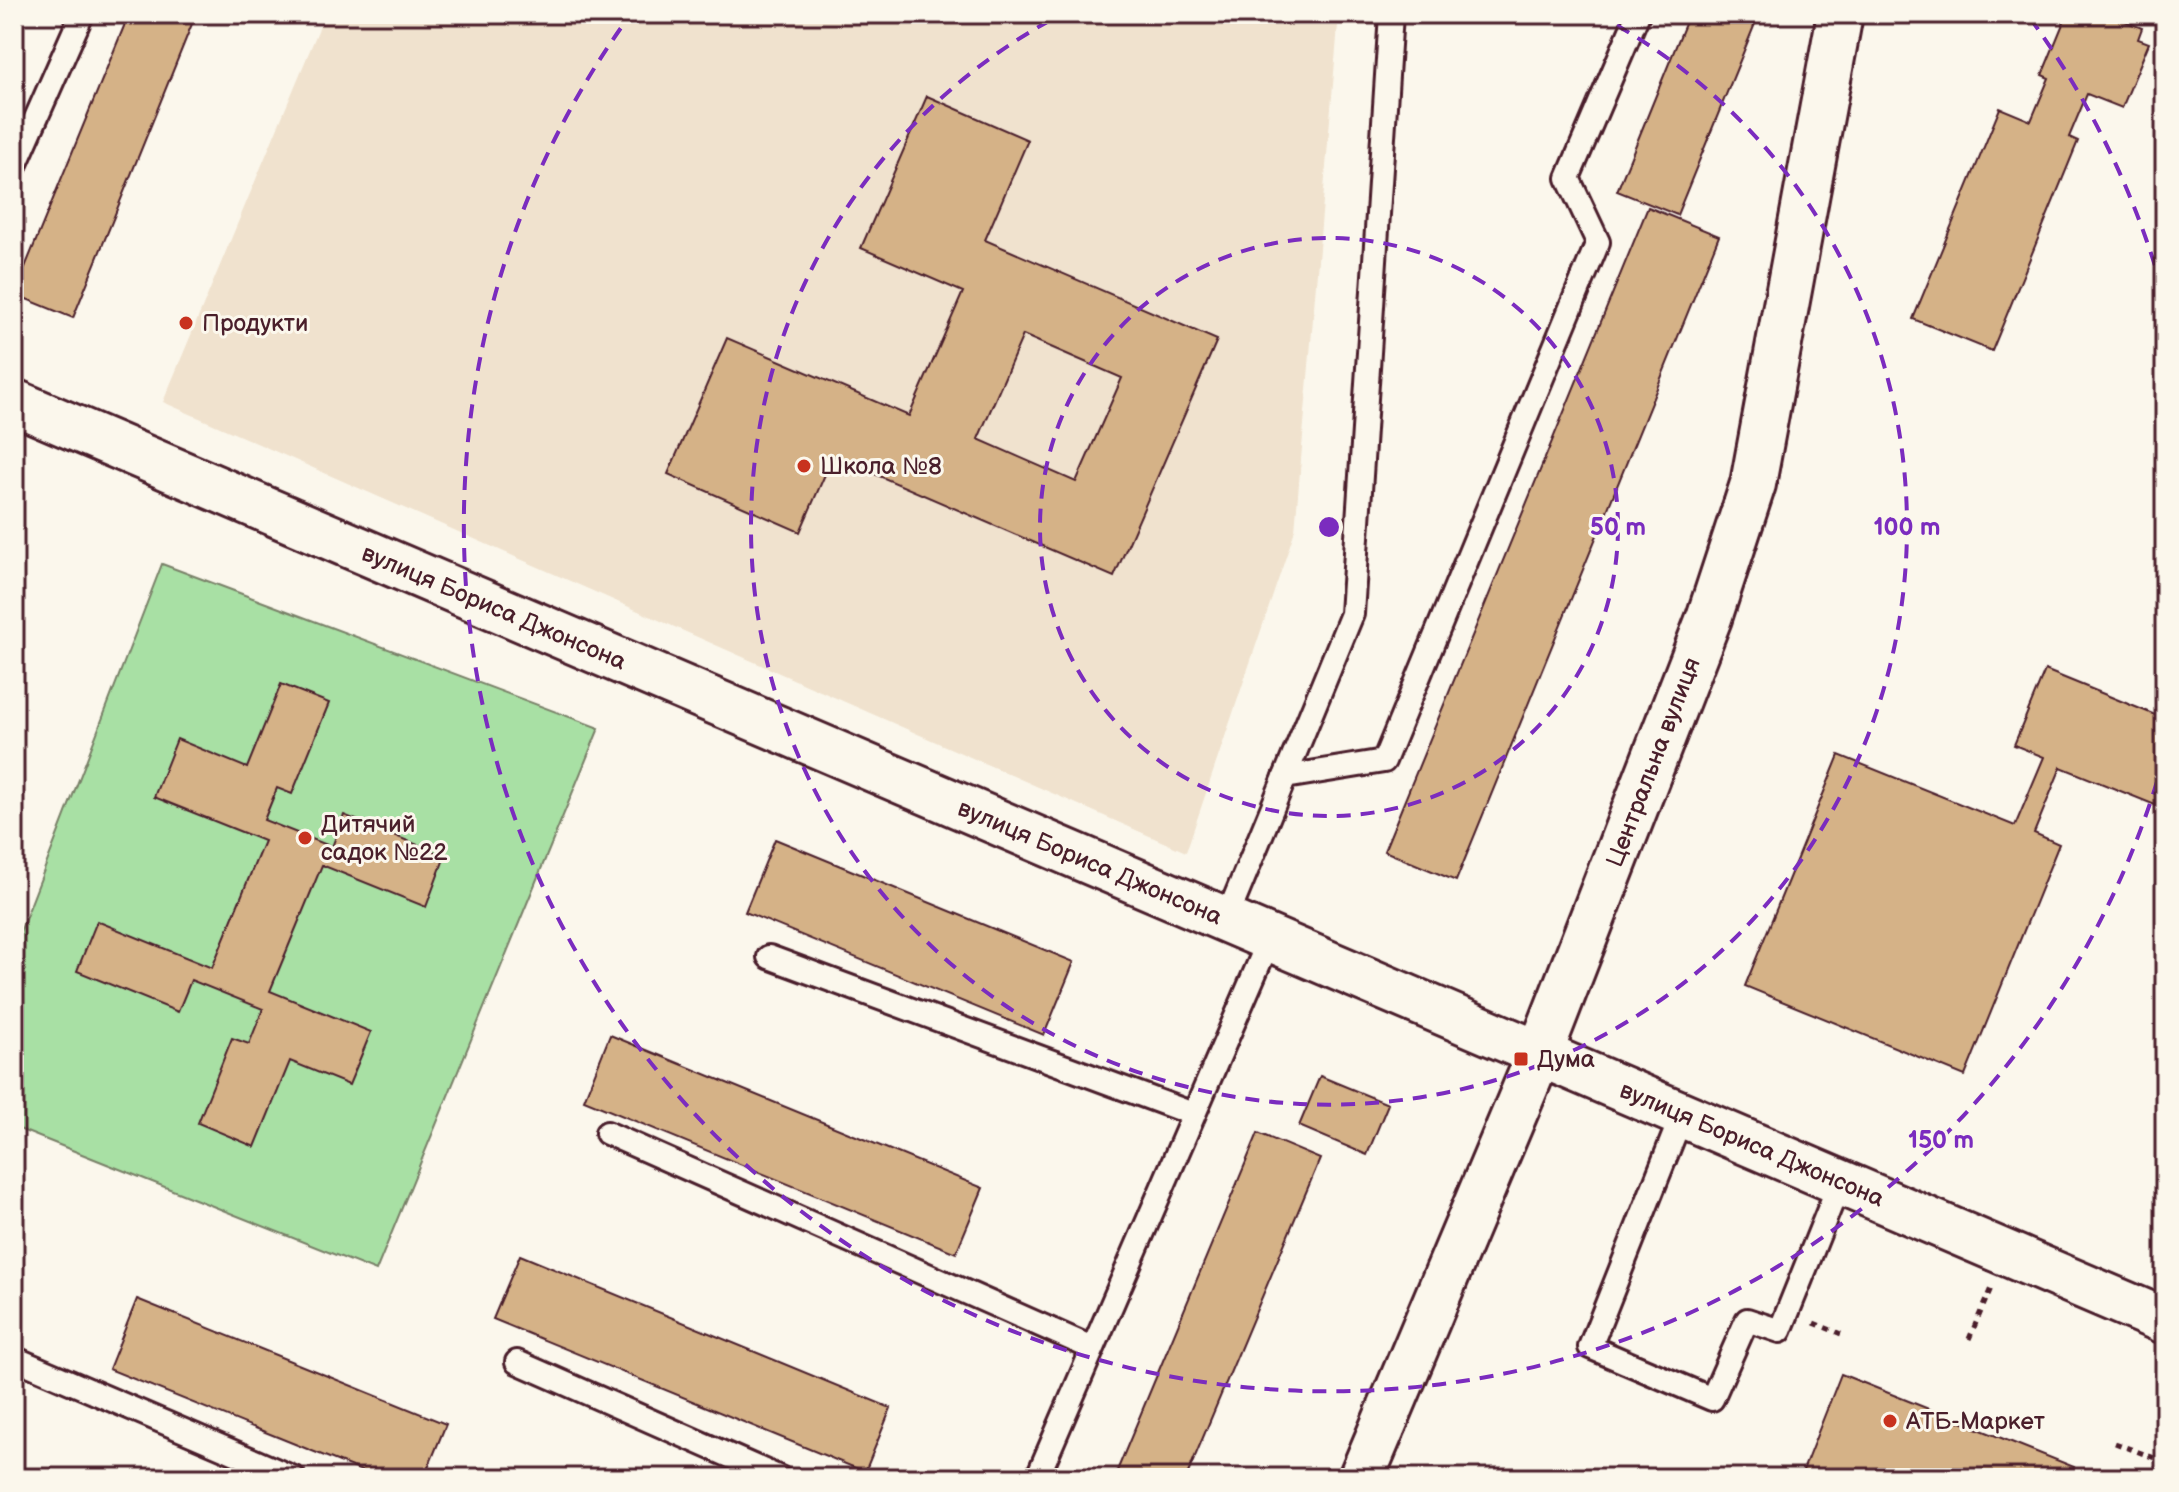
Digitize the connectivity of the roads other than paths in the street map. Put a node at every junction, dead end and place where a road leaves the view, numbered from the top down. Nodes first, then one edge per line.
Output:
1 (82, 14) edge
2 (1391, 14) edge
3 (1638, 14) edge
4 (1840, 14) edge
5 (14, 168) edge
6 (14, 402) edge
7 (1285, 777) junction
8 (1226, 920) junction
9 (1270, 938) junction
10 (769, 957) dead end
11 (1540, 1053) junction
12 (1193, 1114) junction
13 (1682, 1115) junction
14 (607, 1133) dead end
15 (1840, 1182) junction
16 (2165, 1321) edge
17 (1092, 1348) junction
18 (14, 1358) edge
19 (517, 1362) dead end
20 (294, 1478) edge
21 (780, 1478) edge
22 (1037, 1478) edge
23 (1361, 1478) edge

1 - 5 lane
2 - 7 lane
3 - 7 lane
4 - 11 street, Центральна вулиця
6 - 8 street, вулиця Бориса Джонсона
7 - 8 lane
8 - 9 street, вулиця Бориса Джонсона
9 - 11 street, вулиця Бориса Джонсона
9 - 12 lane
10 - 12 lane
11 - 13 street, вулиця Бориса Джонсона
11 - 23 street, Центральна вулиця
12 - 17 lane
13 - 15 street, вулиця Бориса Джонсона
13 - 15 lane
14 - 17 lane
15 - 16 street, вулиця Бориса Джонсона
17 - 22 lane
18 - 20 lane
19 - 21 lane

